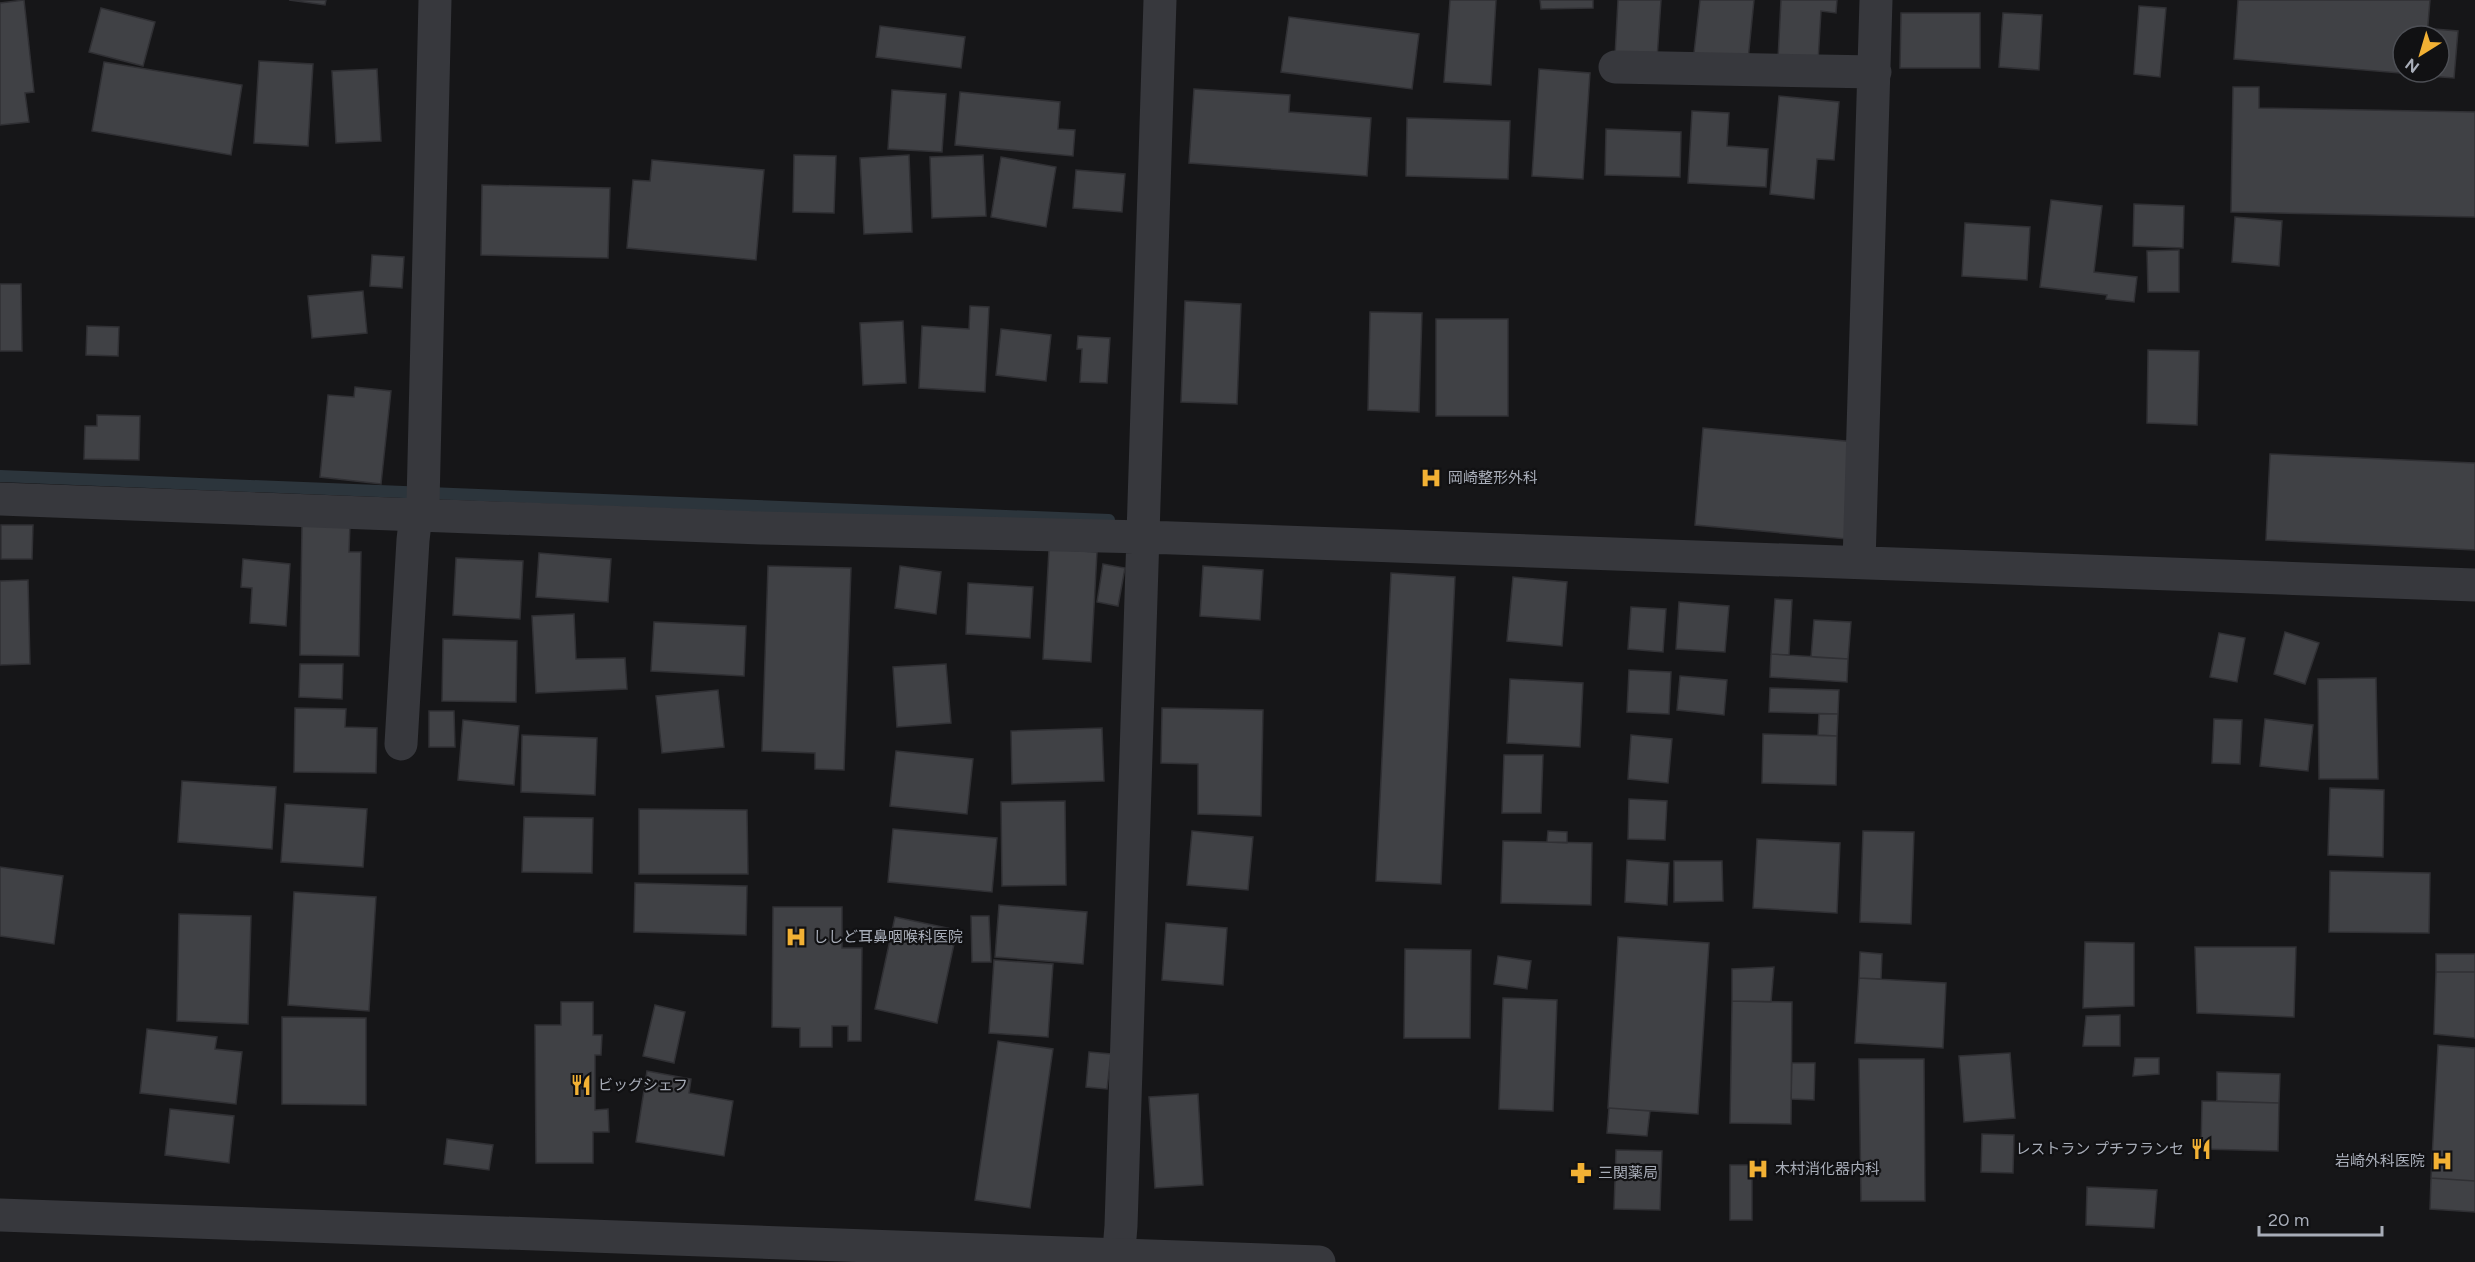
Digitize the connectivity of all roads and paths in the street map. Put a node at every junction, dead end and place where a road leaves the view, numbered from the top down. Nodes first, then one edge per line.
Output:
1 (435, 0) edge
2 (1160, 0) edge
3 (1876, 0) edge
4 (1615, 67) dead end
5 (1875, 72) junction
6 (0, 499) edge
7 (416, 514) junction
8 (1145, 537) junction
9 (1859, 562) junction
10 (2475, 585) edge
11 (401, 744) dead end
12 (0, 1215) edge
13 (1118, 1258) edge
14 (1318, 1262) edge

1 - 7 street
2 - 8 street
3 - 5 street
4 - 5 street
5 - 9 street
6 - 7 street
7 - 8 street
7 - 11 street
8 - 9 street
8 - 13 street
9 - 10 street
12 - 13 street
13 - 14 street

